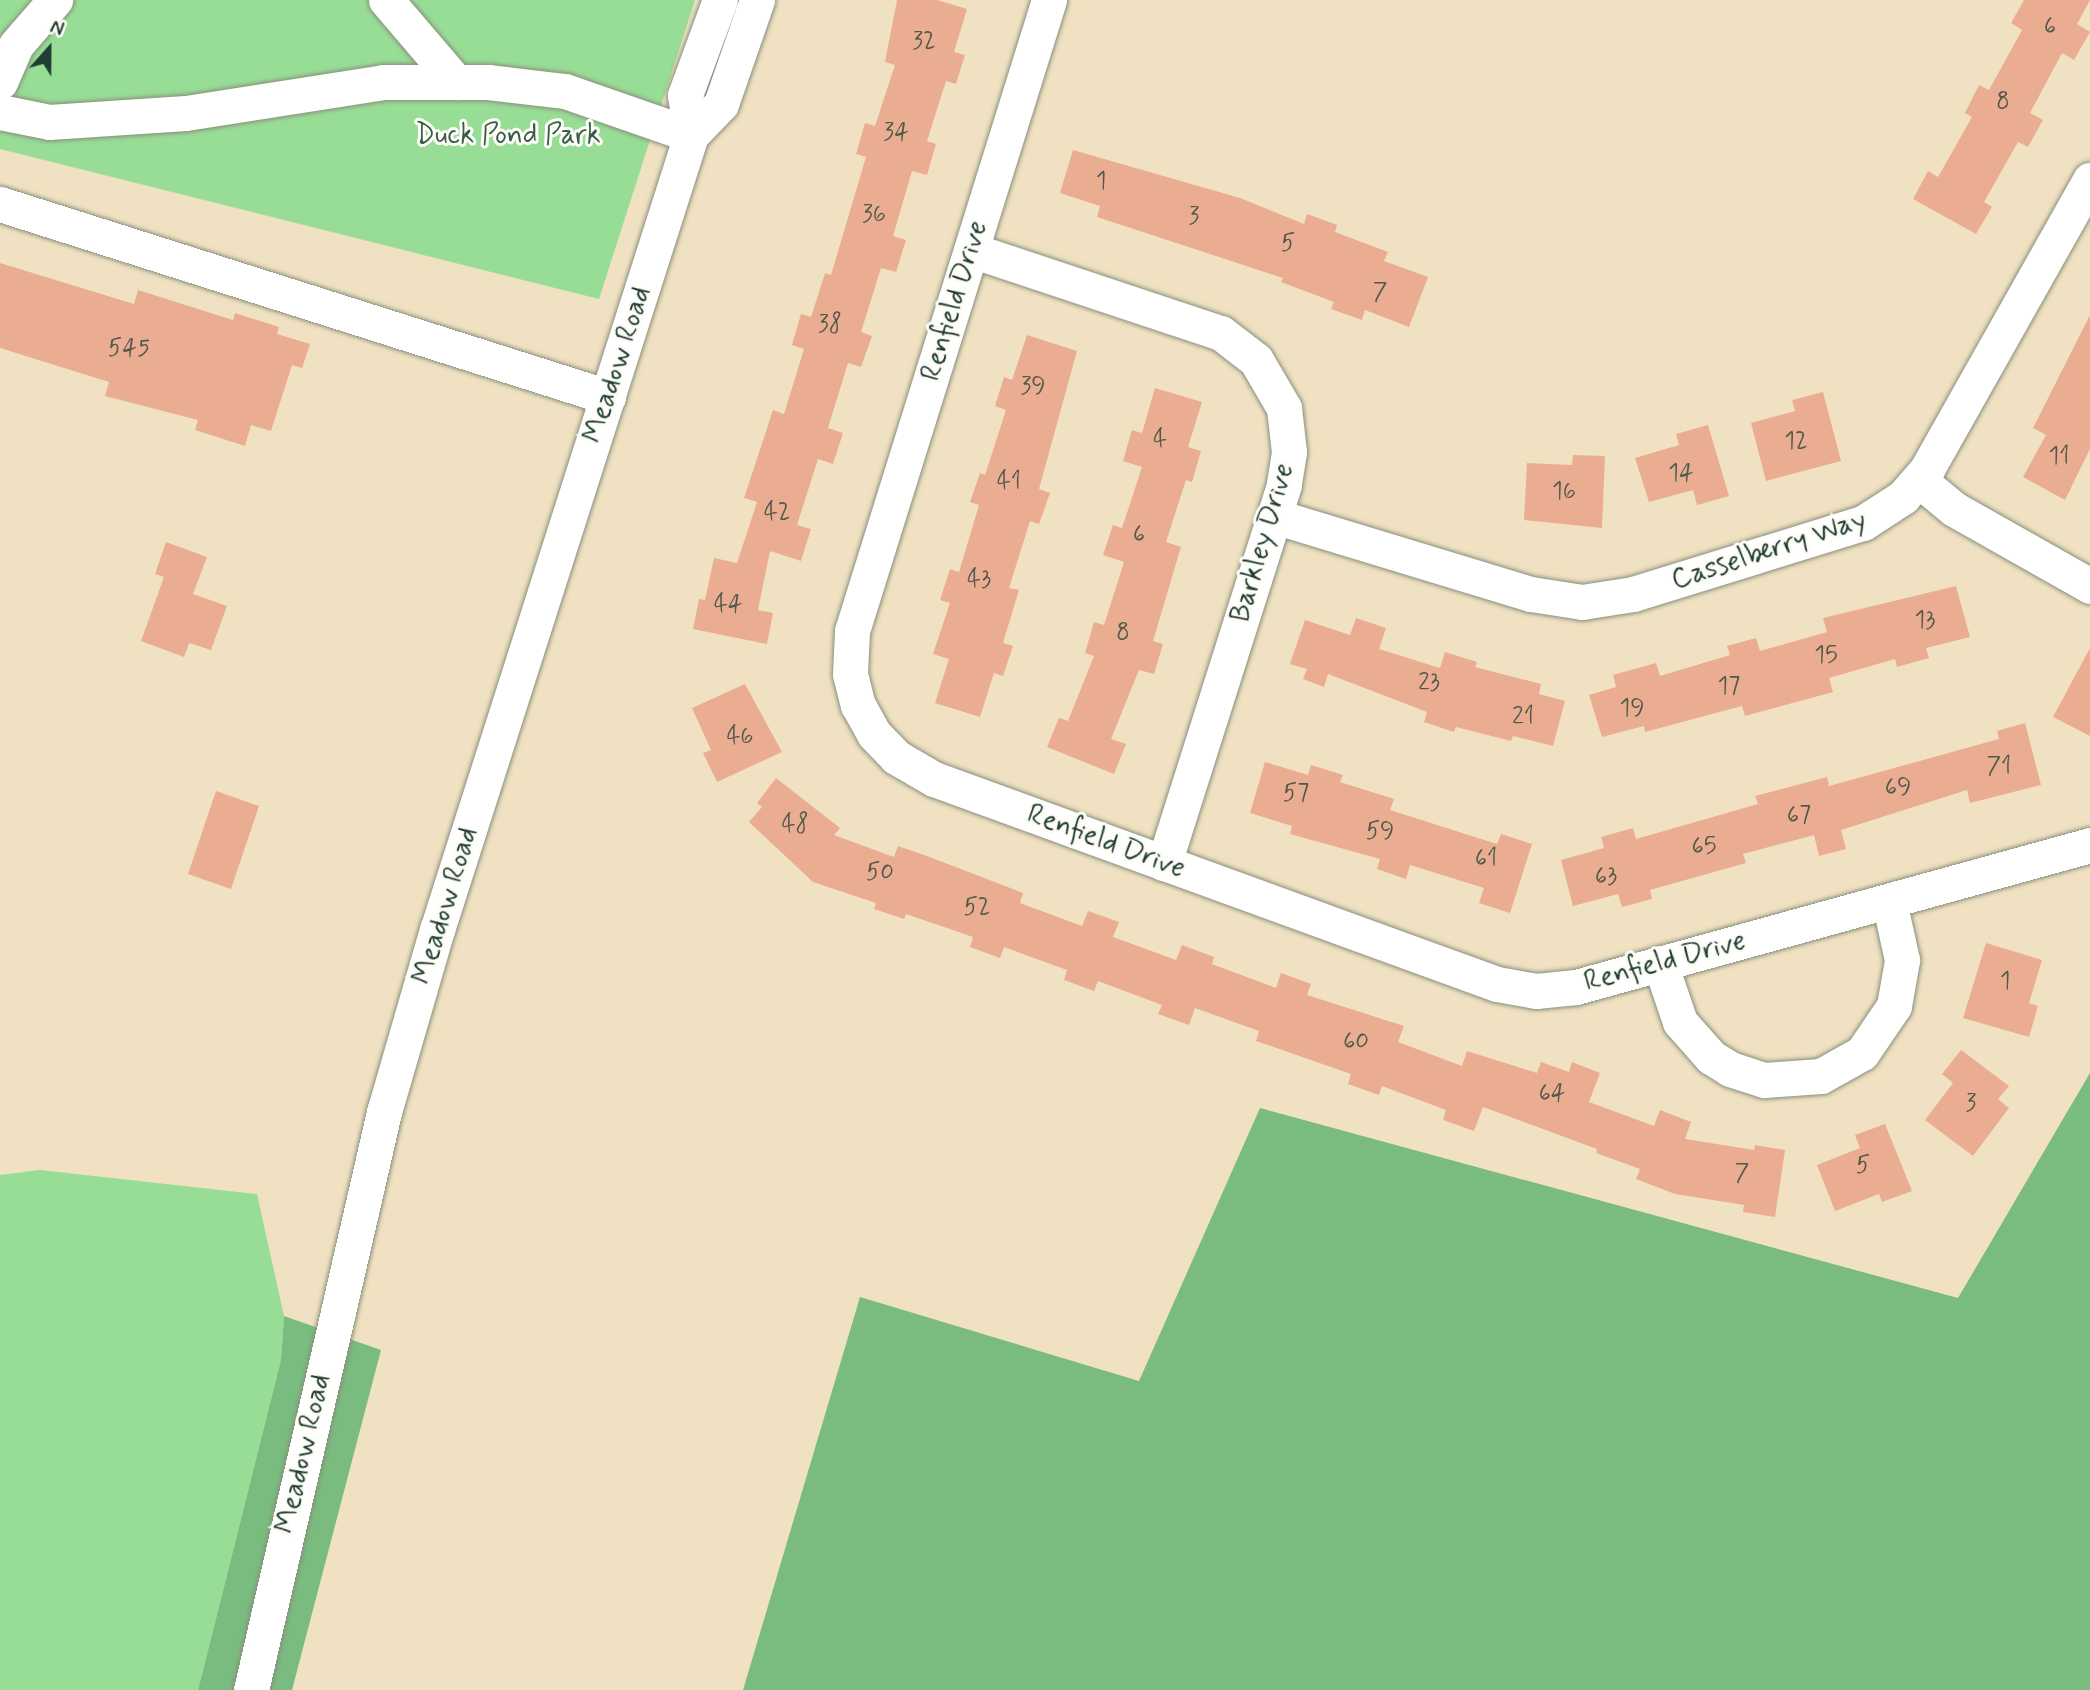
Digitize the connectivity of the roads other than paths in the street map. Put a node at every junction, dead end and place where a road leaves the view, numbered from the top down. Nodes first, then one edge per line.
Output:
1 (55, 0) edge
2 (386, 0) edge
3 (720, 0) edge
4 (757, 0) edge
5 (1049, 0) edge
6 (0, 82) edge
7 (456, 82) junction
8 (0, 112) edge
9 (691, 135) junction
10 (2090, 180) edge
11 (0, 204) edge
12 (971, 250) junction
13 (607, 397) junction
14 (1919, 480) junction
15 (1274, 516) junction
16 (2090, 586) edge
17 (2090, 845) edge
18 (1164, 863) junction
19 (1889, 901) junction
20 (1660, 963) junction
21 (251, 1690) edge

1 - 6 street
2 - 7 street
3 - 9 street, Meadow Road
4 - 9 street, Meadow Road
5 - 12 street, Renfield Drive
7 - 8 street
7 - 9 street
9 - 13 street, Meadow Road
10 - 14 street, Casselberry Way
11 - 13 street
12 - 15 street, Barkley Drive
12 - 18 street, Renfield Drive
13 - 21 street, Meadow Road
14 - 15 street, Casselberry Way
14 - 16 street
15 - 18 street, Barkley Drive
17 - 19 street, Renfield Drive
18 - 20 street, Renfield Drive
19 - 20 street, Renfield Drive
19 - 20 street

